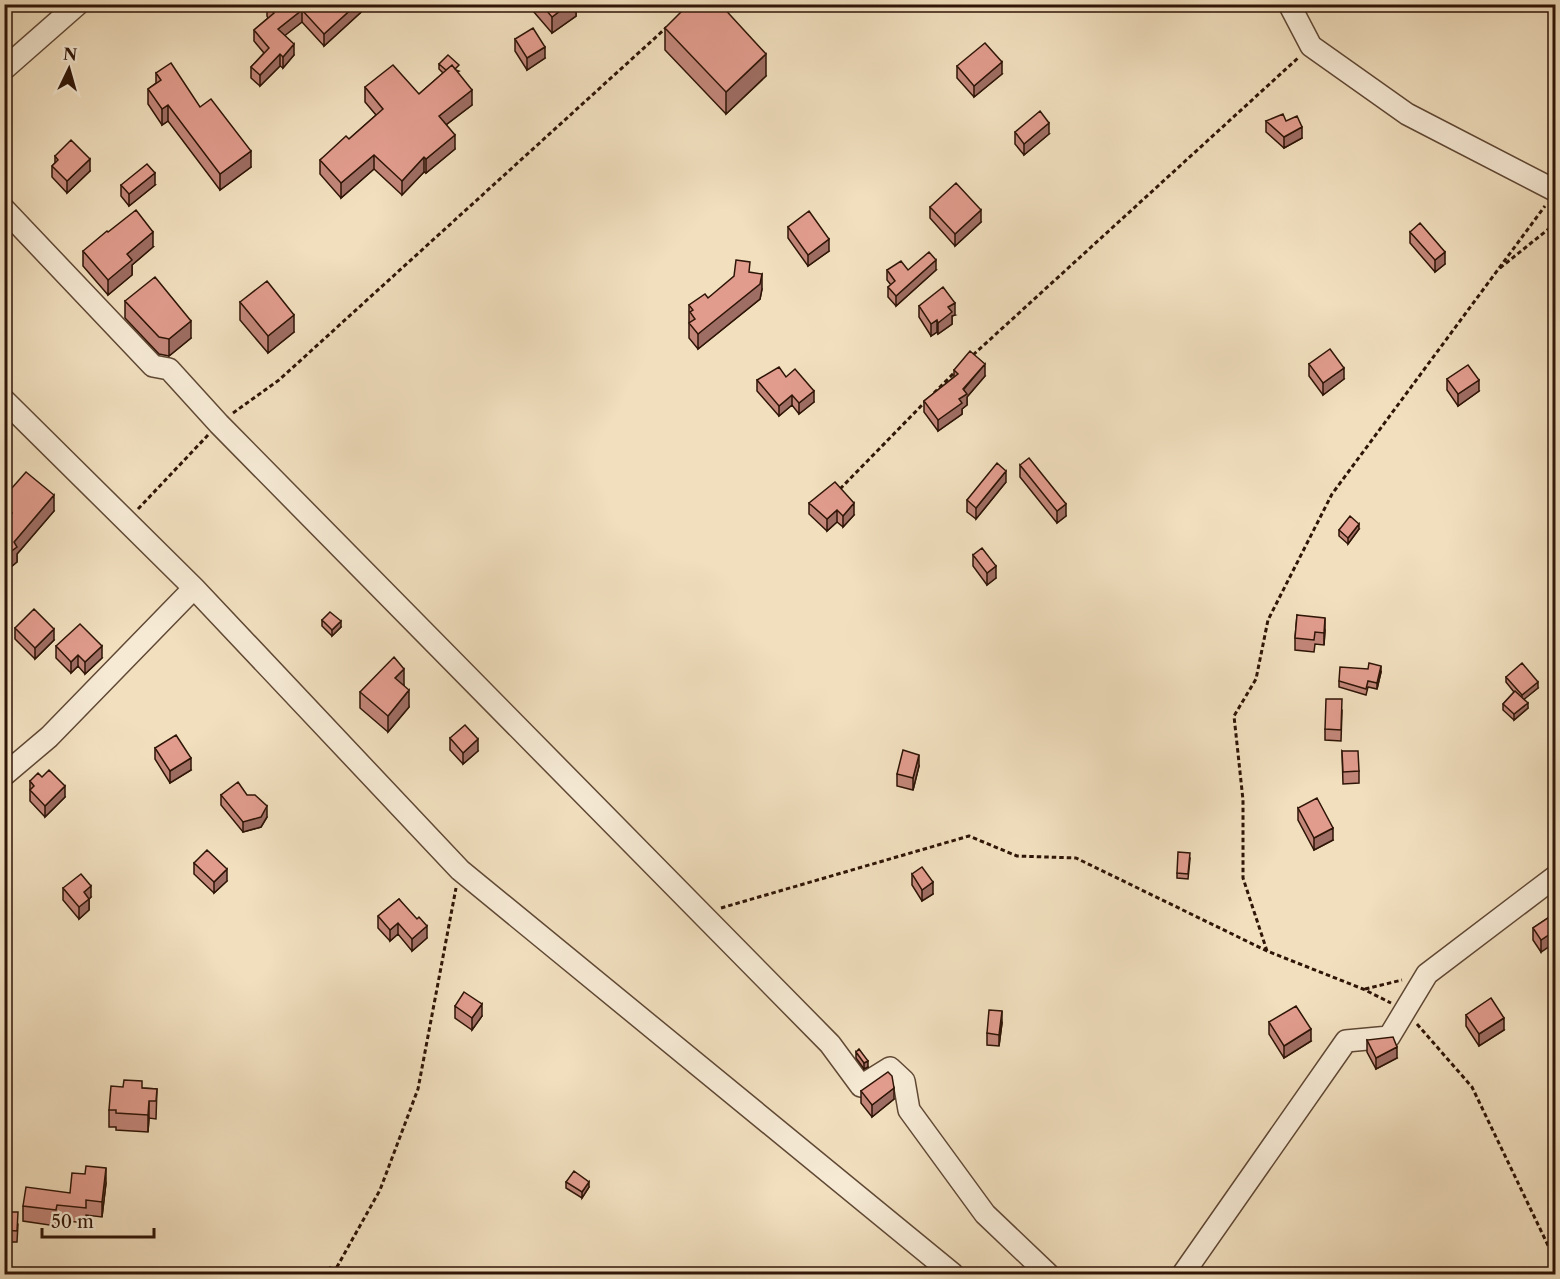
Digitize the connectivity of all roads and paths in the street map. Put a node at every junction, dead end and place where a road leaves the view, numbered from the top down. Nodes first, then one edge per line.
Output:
1 (78, 4) edge
2 (1289, 4) edge
3 (674, 21) edge
4 (1311, 46) junction
5 (4, 69) edge
6 (1552, 196) edge
7 (4, 209) edge
8 (1556, 223) edge
9 (1497, 271) junction
10 (971, 357) edge
11 (963, 365) edge
12 (4, 400) edge
13 (219, 424) junction
14 (835, 494) edge
15 (126, 521) junction
16 (194, 588) junction
17 (4, 775) edge
18 (460, 870) junction
19 (1556, 876) edge
20 (700, 914) junction
21 (1267, 951) junction
22 (1426, 974) junction
23 (1363, 989) junction
24 (1405, 1011) junction
25 (1556, 1262) edge
26 (333, 1275) edge
27 (953, 1275) edge
28 (1048, 1275) edge
29 (1183, 1275) edge

1 - 5 street
2 - 4 street
3 - 13 path
4 - 6 street
4 - 10 path
6 - 9 path
7 - 13 street
8 - 9 path
9 - 21 path
11 - 14 path
12 - 15 street
13 - 15 path
13 - 20 street
15 - 16 street
16 - 17 street
16 - 18 street
18 - 26 path
18 - 27 street
19 - 22 street
20 - 21 path
20 - 28 street
21 - 23 path
22 - 23 path
22 - 24 street
23 - 24 path
24 - 25 path
24 - 29 street

